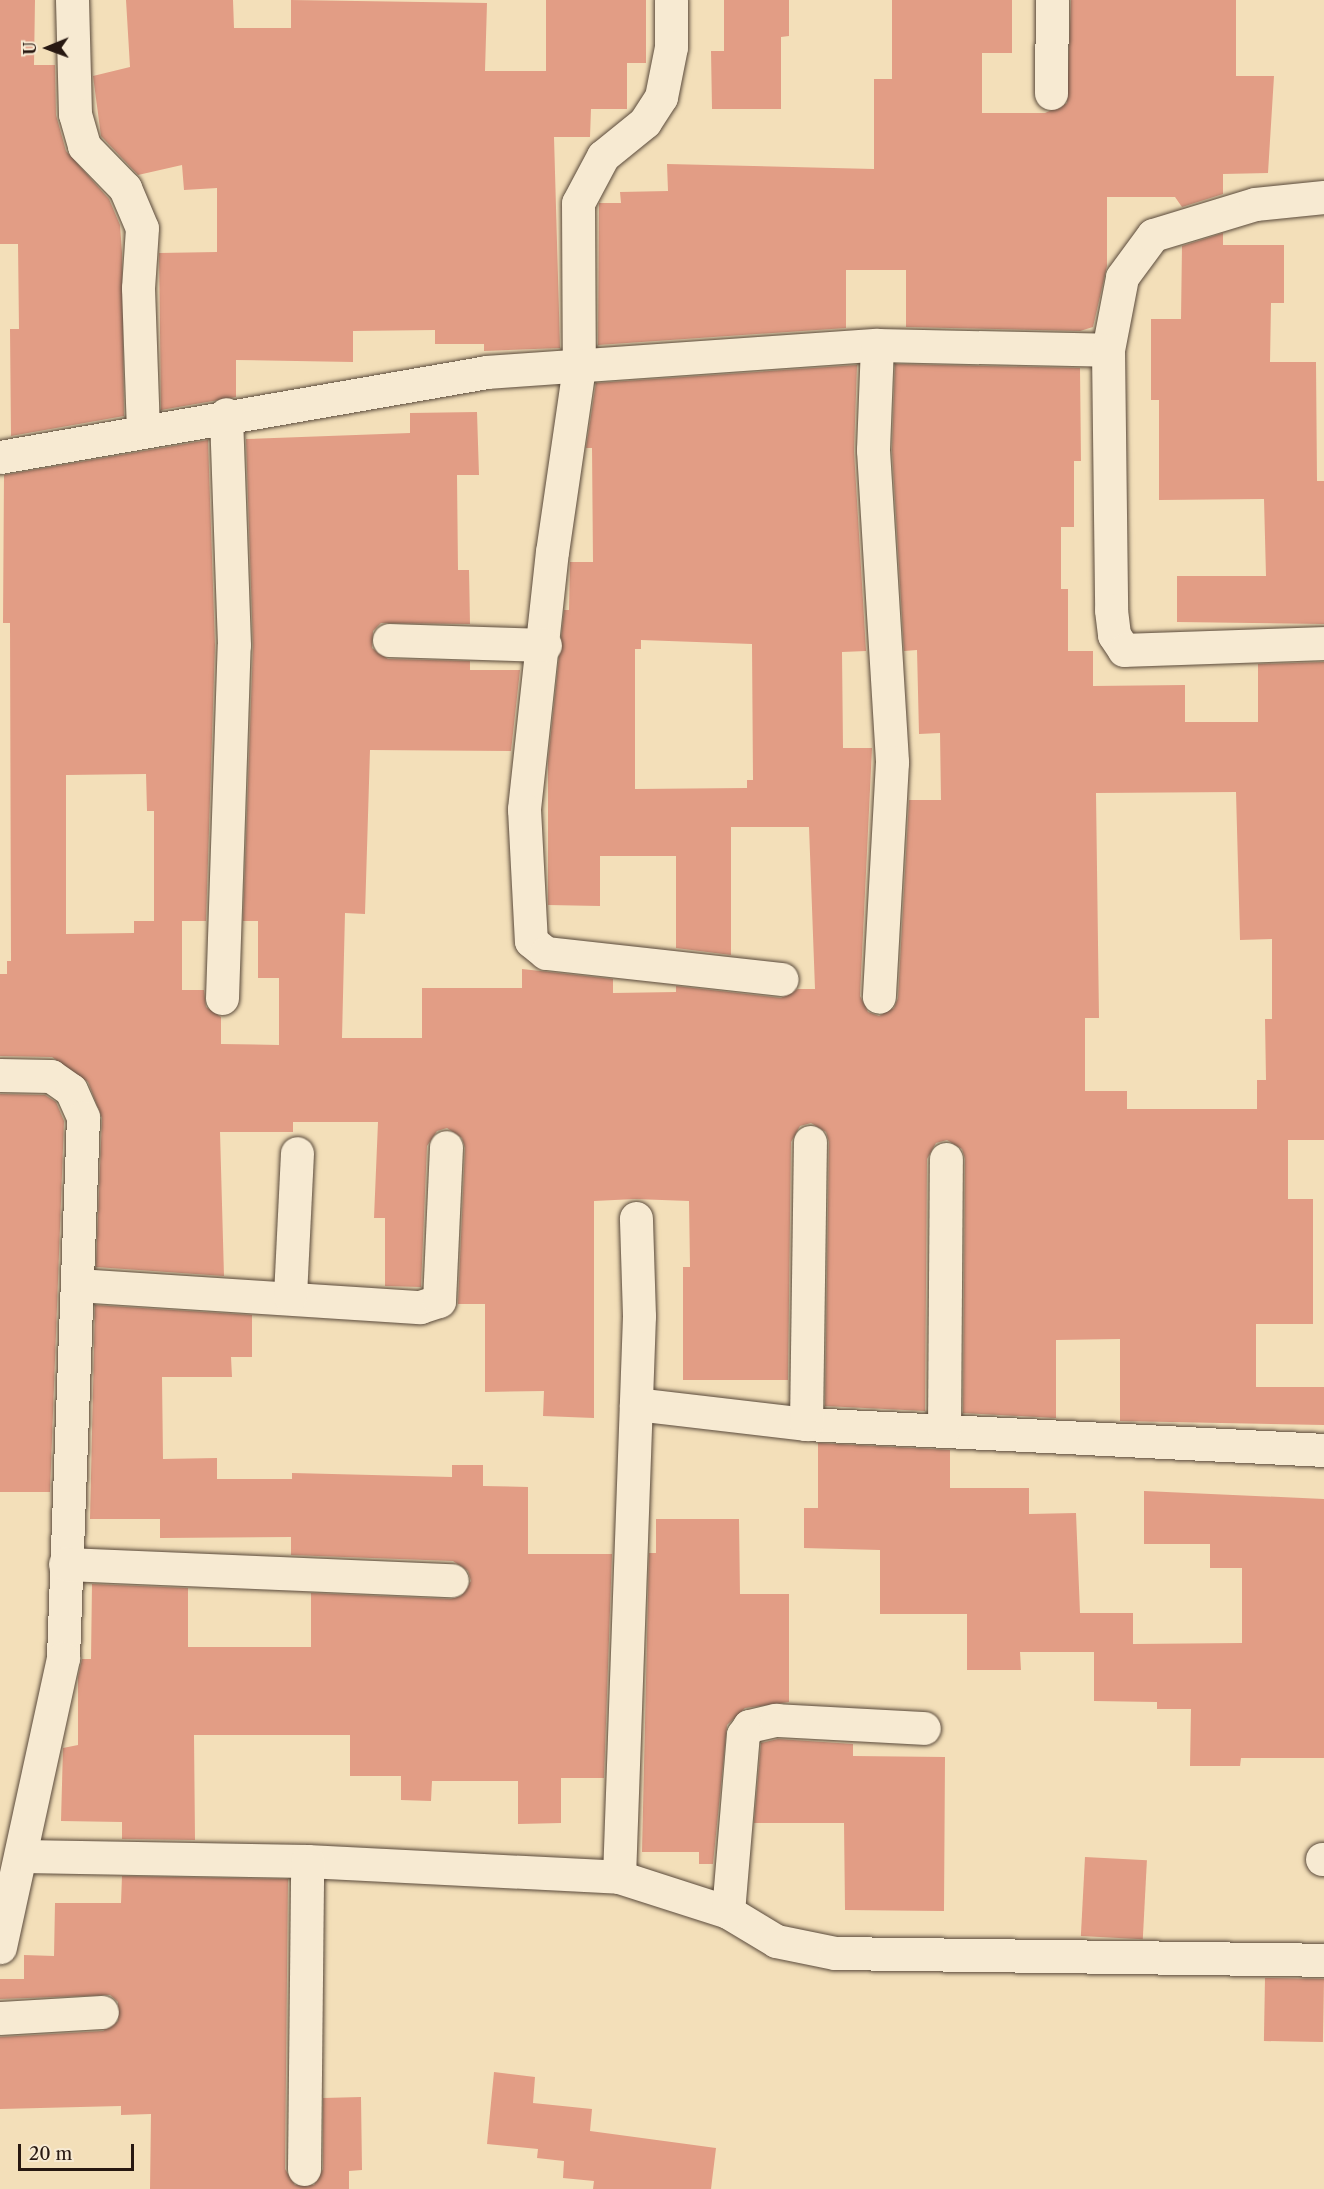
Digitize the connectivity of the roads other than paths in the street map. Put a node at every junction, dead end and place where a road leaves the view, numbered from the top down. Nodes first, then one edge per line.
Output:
1 (72, 0) edge
2 (671, 0) edge
3 (1052, 0) edge
4 (1051, 93) dead end
5 (1324, 197) edge
6 (877, 345) junction
7 (1108, 350) junction
8 (579, 368) junction
9 (226, 414) junction
10 (143, 429) junction
11 (0, 457) edge
12 (389, 640) dead end
13 (1324, 643) edge
14 (545, 645) junction
15 (782, 979) dead end
16 (879, 997) dead end
17 (222, 998) dead end
18 (0, 1075) edge
19 (810, 1142) dead end
20 (446, 1147) dead end
21 (297, 1154) dead end
22 (946, 1159) dead end
23 (636, 1218) dead end
24 (77, 1285) junction
25 (290, 1296) junction
26 (636, 1404) junction
27 (806, 1424) junction
28 (944, 1428) junction
29 (1324, 1450) edge
30 (65, 1564) junction
31 (452, 1580) dead end
32 (924, 1728) dead end
33 (23, 1856) junction
34 (307, 1861) junction
35 (619, 1877) junction
36 (728, 1912) junction
37 (0, 1947) edge
38 (1324, 1960) edge
39 (102, 2012) dead end
40 (0, 2018) edge
41 (304, 2169) dead end

1 - 10 street
2 - 8 street
3 - 4 street
5 - 7 street
6 - 7 street
6 - 8 street
6 - 16 street
7 - 13 street
8 - 9 street
8 - 14 street
9 - 10 street
9 - 17 street
10 - 11 street
12 - 14 street
14 - 15 street
18 - 24 street
19 - 27 street
20 - 25 street
21 - 25 street
22 - 28 street
23 - 26 street
24 - 25 street
24 - 30 street
26 - 27 street
26 - 35 street
27 - 28 street
28 - 29 street
30 - 31 street
30 - 33 street
32 - 36 street
33 - 34 street
33 - 37 street
34 - 35 street
34 - 41 street
35 - 36 street
36 - 38 street
39 - 40 street

